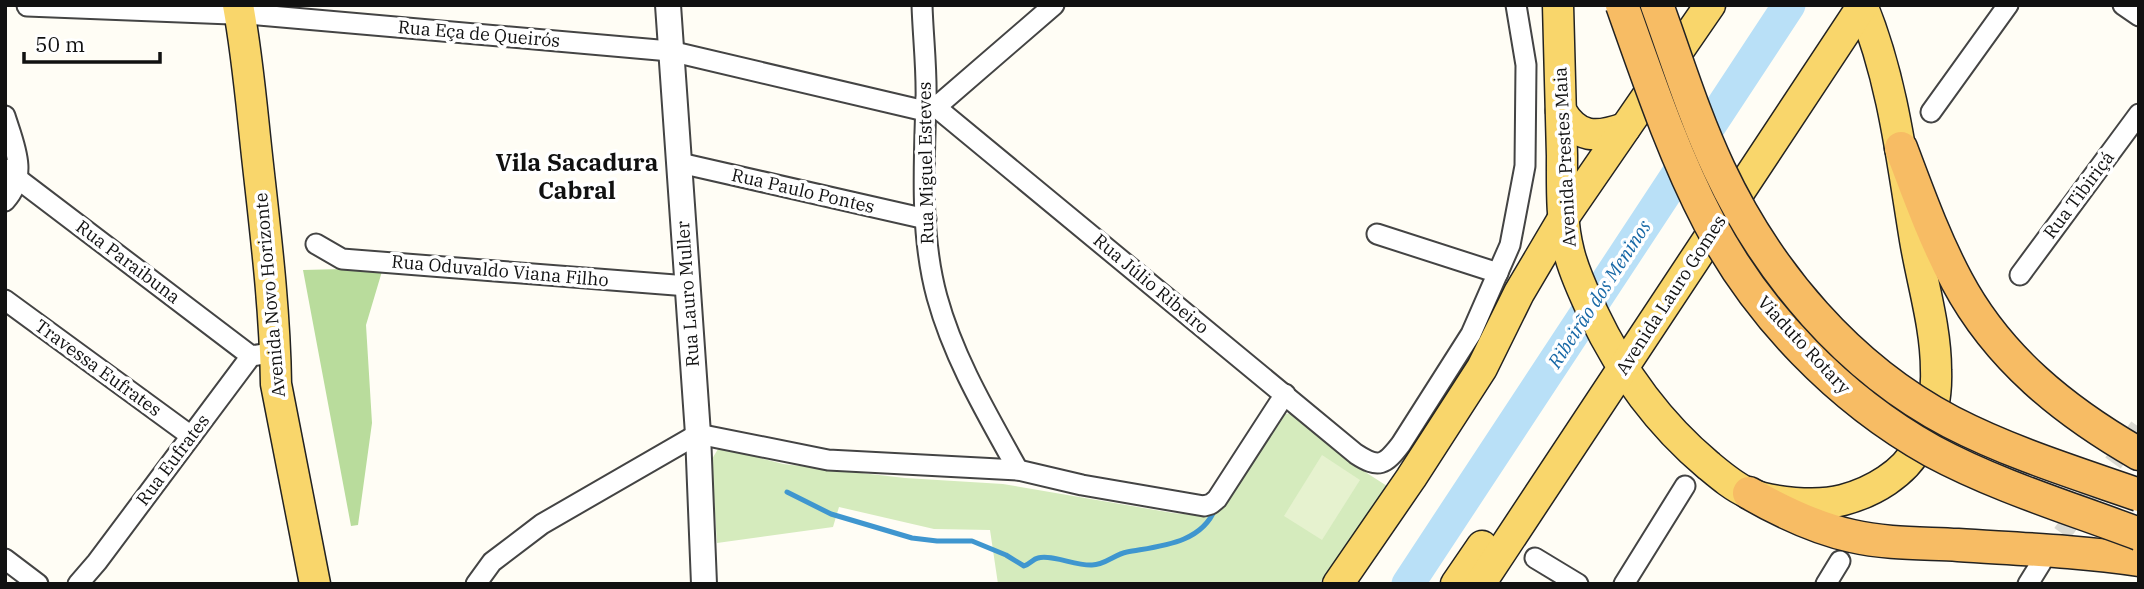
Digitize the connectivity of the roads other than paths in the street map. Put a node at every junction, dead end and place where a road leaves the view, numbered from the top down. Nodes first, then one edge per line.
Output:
1 (668, 5) edge
2 (922, 5) edge
3 (1055, 5) edge
4 (1516, 5) edge
5 (1558, 5) edge
6 (1622, 5) edge
7 (1657, 5) edge
8 (1710, 5) edge
9 (1839, 5) edge
10 (1862, 5) edge
11 (2008, 5) edge
12 (2123, 5) edge
13 (27, 6) edge
14 (248, 10) edge
15 (2139, 16) edge
16 (670, 51) junction
17 (929, 106) junction
18 (1561, 111) junction
19 (1931, 112) dead end
20 (2139, 114) edge
21 (5, 116) edge
22 (1625, 128) junction
23 (1901, 148) junction
24 (680, 163) junction
25 (12, 174) edge
26 (5, 201) edge
27 (1564, 218) junction
28 (926, 219) junction
29 (1377, 234) dead end
30 (316, 244) dead end
31 (1576, 274) junction
32 (2020, 275) dead end
33 (1508, 283) junction
34 (688, 286) junction
35 (5, 300) edge
36 (1612, 349) junction
37 (263, 354) junction
38 (1285, 394) junction
39 (698, 434) junction
40 (191, 436) junction
41 (2139, 454) edge
42 (1018, 470) junction
43 (1685, 486) dead end
44 (1749, 494) junction
45 (2139, 495) edge
46 (2139, 534) edge
47 (1535, 558) dead end
48 (5, 559) edge
49 (2139, 560) edge
50 (1840, 561) dead end
51 (2041, 563) tunnel mouth
52 (38, 584) edge
53 (78, 584) edge
54 (315, 584) edge
55 (334, 584) edge
56 (476, 584) edge
57 (704, 584) edge
58 (1338, 584) edge
59 (1456, 584) edge
60 (1480, 584) edge
61 (1578, 584) edge
62 (1624, 584) edge
63 (1826, 584) edge
64 (2028, 584) edge

1 - 16 street, Rua Lauro Muller
2 - 17 street, Rua Miguel Esteves
3 - 17 street
4 - 33 street
5 - 18 main road, Avenida Prestes Maia
6 - 46 highway, Viaduto Rotary, bridge
7 - 45 highway, Viaduto Rotary, bridge
8 - 22 main road
9 - 36 main road, Avenida Lauro Gomes
10 - 23 main road
10 - 36 main road, Avenida Lauro Gomes
11 - 19 street
12 - 15 street
13 - 14 street, Rua Eça de Queirós
14 - 16 street, Rua Eça de Queirós
14 - 37 main road, Avenida Novo Horizonte
14 - 55 main road, Avenida Novo Horizonte
16 - 17 street, Rua Eça de Queirós
16 - 24 street, Rua Lauro Muller
17 - 28 street, Rua Miguel Esteves
17 - 38 street, Rua Júlio Ribeiro
18 - 22 main road
18 - 27 main road, Avenida Prestes Maia
20 - 32 street, Rua Tibiriçá
21 - 25 street
22 - 27 main road
23 - 41 highway
23 - 44 main road
24 - 28 street, Rua Paulo Pontes
24 - 34 street, Rua Lauro Muller
25 - 26 street
25 - 37 street, Rua Paraibuna
27 - 31 main road, Avenida Prestes Maia
27 - 33 main road
28 - 42 street, Rua Miguel Esteves
29 - 33 street
30 - 34 street, Rua Oduvaldo Viana Filho
31 - 33 main road
31 - 36 main road, Avenida Prestes Maia
33 - 38 street, Rua Júlio Ribeiro
33 - 58 main road
34 - 39 street, Rua Lauro Muller
35 - 40 street, Travessa Eufrates
36 - 44 main road, Avenida Prestes Maia
36 - 59 main road, Avenida Lauro Gomes
36 - 60 main road, Avenida Lauro Gomes
37 - 40 street, Rua Eufrates
37 - 54 main road, Avenida Novo Horizonte
38 - 42 street
39 - 42 street
39 - 56 street
39 - 57 street, Rua Lauro Muller
40 - 53 street, Rua Eufrates
43 - 62 street
44 - 49 highway
47 - 61 street
48 - 52 street
50 - 63 street
51 - 64 street

